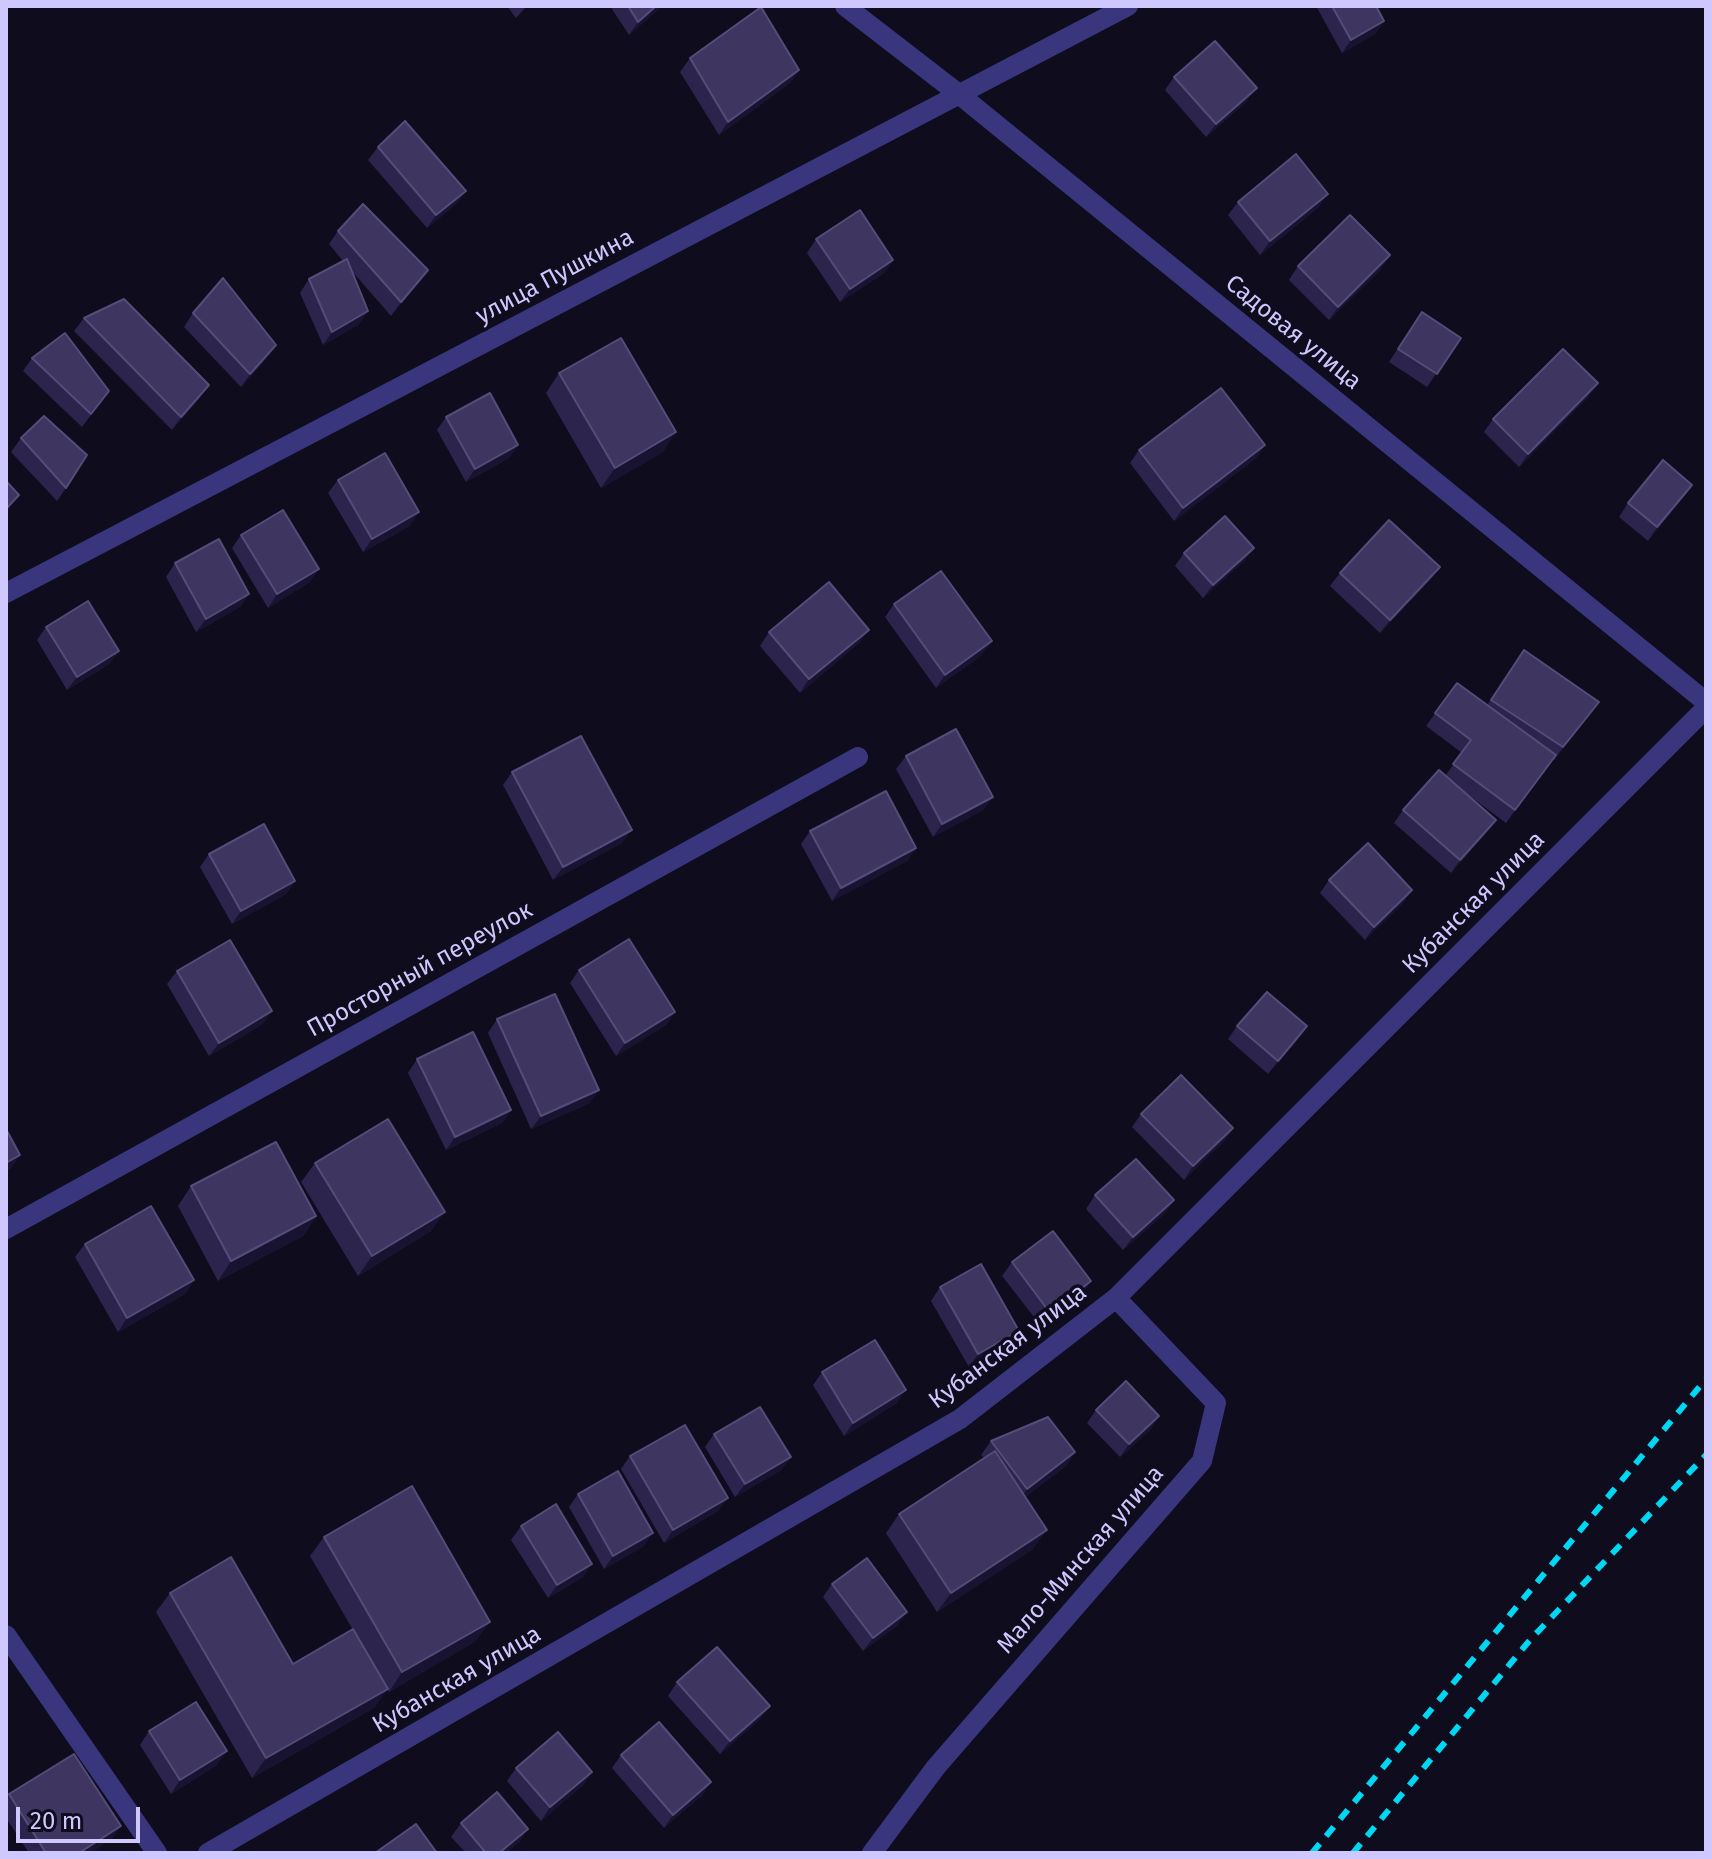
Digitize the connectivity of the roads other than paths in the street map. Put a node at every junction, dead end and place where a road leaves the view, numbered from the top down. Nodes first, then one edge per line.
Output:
1 (845, 6) edge
2 (1128, 6) edge
3 (960, 95) junction
4 (6, 593) edge
5 (1706, 705) edge
6 (858, 757) dead end
7 (6, 1229) edge
8 (1116, 1298) junction
9 (6, 1635) edge
10 (157, 1853) edge
11 (208, 1853) edge
12 (872, 1853) edge

1 - 3 street, Садовая улица
2 - 3 street, улица Пушкина
3 - 4 street, улица Пушкина
3 - 5 street, Садовая улица
5 - 8 street, Кубанская улица
6 - 7 street, Просторный переулок
8 - 11 street, Кубанская улица
8 - 12 street, Мало-Минская улица
9 - 10 street

